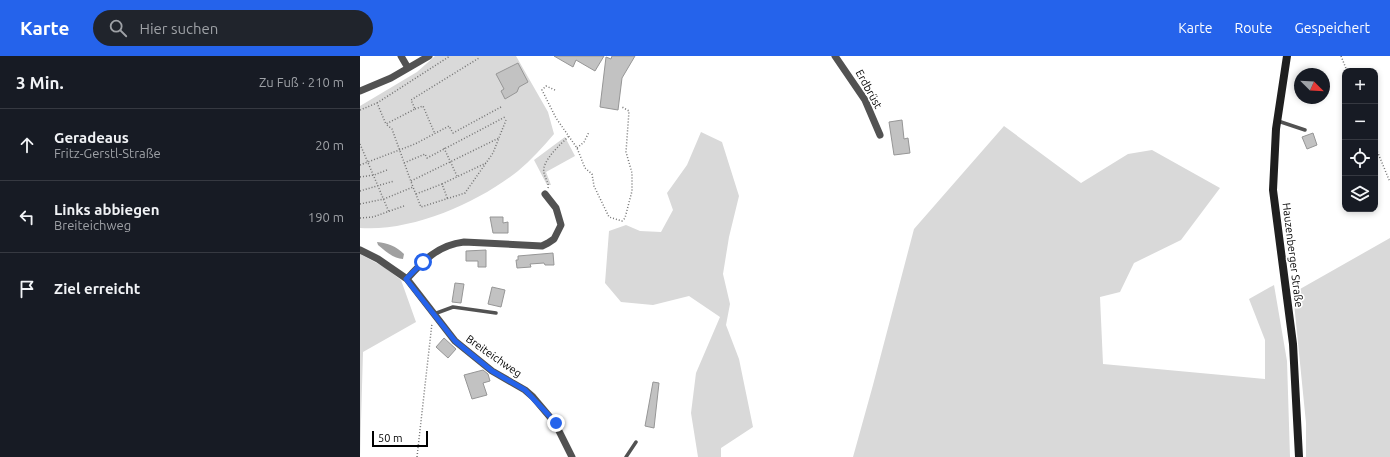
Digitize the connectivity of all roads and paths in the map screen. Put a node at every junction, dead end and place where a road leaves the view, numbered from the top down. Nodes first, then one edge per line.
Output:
1 (401, 56) edge
2 (429, 56) edge
3 (450, 56) edge
4 (835, 56) edge
5 (1287, 56) edge
6 (1341, 56) edge
7 (479, 58) dead end
8 (408, 68) junction
9 (1345, 68) edge
10 (556, 90) dead end
11 (360, 91) edge
12 (377, 103) junction
13 (501, 107) dead end
14 (622, 107) dead end
15 (415, 109) junction
16 (360, 110) edge
17 (505, 117) dead end
18 (506, 120) dead end
19 (1277, 121) junction
20 (386, 124) junction
21 (1305, 130) dead end
22 (589, 132) dead end
23 (435, 134) junction
24 (880, 135) dead end
25 (569, 136) junction
26 (500, 138) junction
27 (360, 144) edge
28 (444, 148) junction
29 (577, 148) junction
30 (400, 149) junction
31 (1378, 153) edge
32 (451, 162) junction
33 (369, 163) junction
34 (404, 163) junction
35 (486, 163) junction
36 (360, 165) edge
37 (387, 170) dead end
38 (374, 175) junction
39 (457, 176) junction
40 (360, 177) edge
41 (394, 181) dead end
42 (411, 181) junction
43 (1390, 182) edge
44 (442, 184) junction
45 (379, 186) junction
46 (413, 187) junction
47 (360, 191) edge
48 (416, 194) junction
49 (545, 194) joint
50 (384, 199) junction
51 (448, 200) junction
52 (360, 204) edge
53 (404, 206) dead end
54 (389, 212) junction
55 (360, 218) edge
56 (360, 250) edge
57 (406, 279) junction
58 (496, 313) dead end
59 (433, 315) junction
60 (636, 442) dead end
61 (416, 457) edge
62 (572, 457) edge
63 (626, 457) edge
64 (1299, 457) edge

1 - 8 street
2 - 8 street
3 - 12 path
4 - 24 street, Erdbrüst
5 - 19 main road, Hauzenberger Straße
6 - 9 path
7 - 15 path
8 - 11 street
10 - 25 path
12 - 16 path
12 - 20 path
13 - 23 path
14 - 29 path
15 - 20 path
15 - 23 path
17 - 28 path
18 - 26 path
19 - 21 lane
19 - 64 main road, Hauzenberger Straße
20 - 30 path
22 - 29 path
23 - 30 path
25 - 29 path
25 - 49 path
26 - 32 path
26 - 35 path
27 - 33 path
28 - 32 path
28 - 34 path
30 - 33 path
30 - 34 path
31 - 43 path
32 - 39 path
32 - 42 path
33 - 36 path
33 - 38 path
34 - 42 path
35 - 39 path
35 - 51 path
37 - 38 path
38 - 40 path
38 - 45 path
39 - 44 path
41 - 45 path
42 - 46 path
44 - 48 path
44 - 51 path
45 - 47 path
45 - 50 path
46 - 48 path
46 - 50 path
48 - 51 path
49 - 57 street
50 - 52 path
50 - 54 path
53 - 54 path
54 - 55 path
56 - 57 street, Breiteichweg
57 - 59 street, Breiteichweg
58 - 59 lane
59 - 61 path
59 - 62 street, Breiteichweg
60 - 63 lane

